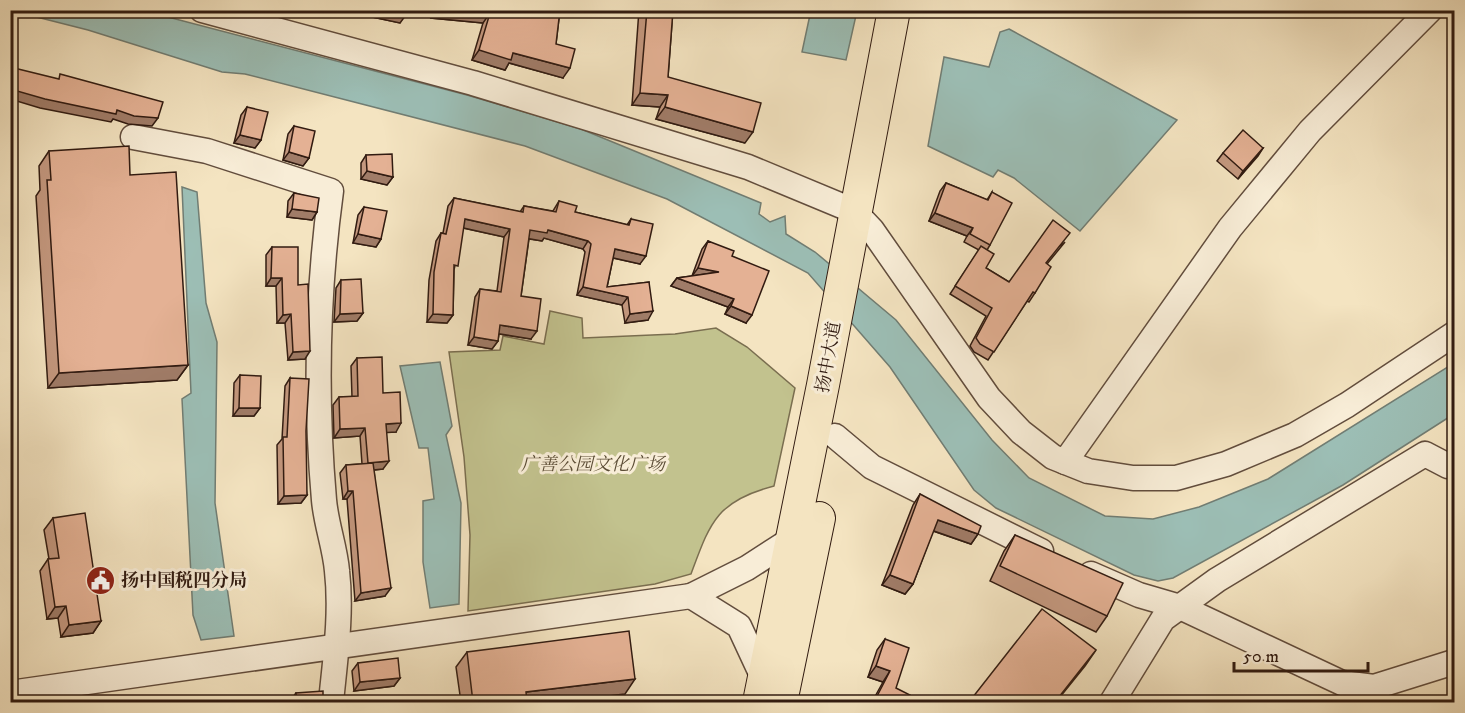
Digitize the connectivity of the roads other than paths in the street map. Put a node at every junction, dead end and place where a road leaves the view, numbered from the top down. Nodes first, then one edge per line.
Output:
1 (202, 10) edge
2 (894, 10) edge
3 (915, 10) edge
4 (1430, 10) edge
5 (133, 137) dead end
6 (863, 221) junction
7 (1455, 334) edge
8 (825, 433) junction
9 (1065, 462) junction
10 (1455, 464) edge
11 (792, 539) junction
12 (691, 596) junction
13 (1180, 607) junction
14 (337, 646) junction
15 (1455, 662) edge
16 (10, 693) edge
17 (770, 696) edge
18 (331, 702) edge
19 (1112, 702) edge

1 - 6 street
2 - 6 main road, 扬中大道
3 - 6 main road, 扬中大道
4 - 9 street
5 - 14 street
6 - 8 main road, 扬中大道
6 - 9 street
7 - 9 street
8 - 11 main road, 扬中大道
8 - 13 street
8 - 17 main road, 扬中大道
10 - 13 street
11 - 12 street
11 - 17 main road, 扬中大道
12 - 14 street
12 - 17 street
13 - 15 street
13 - 19 street
14 - 16 street
14 - 18 street

